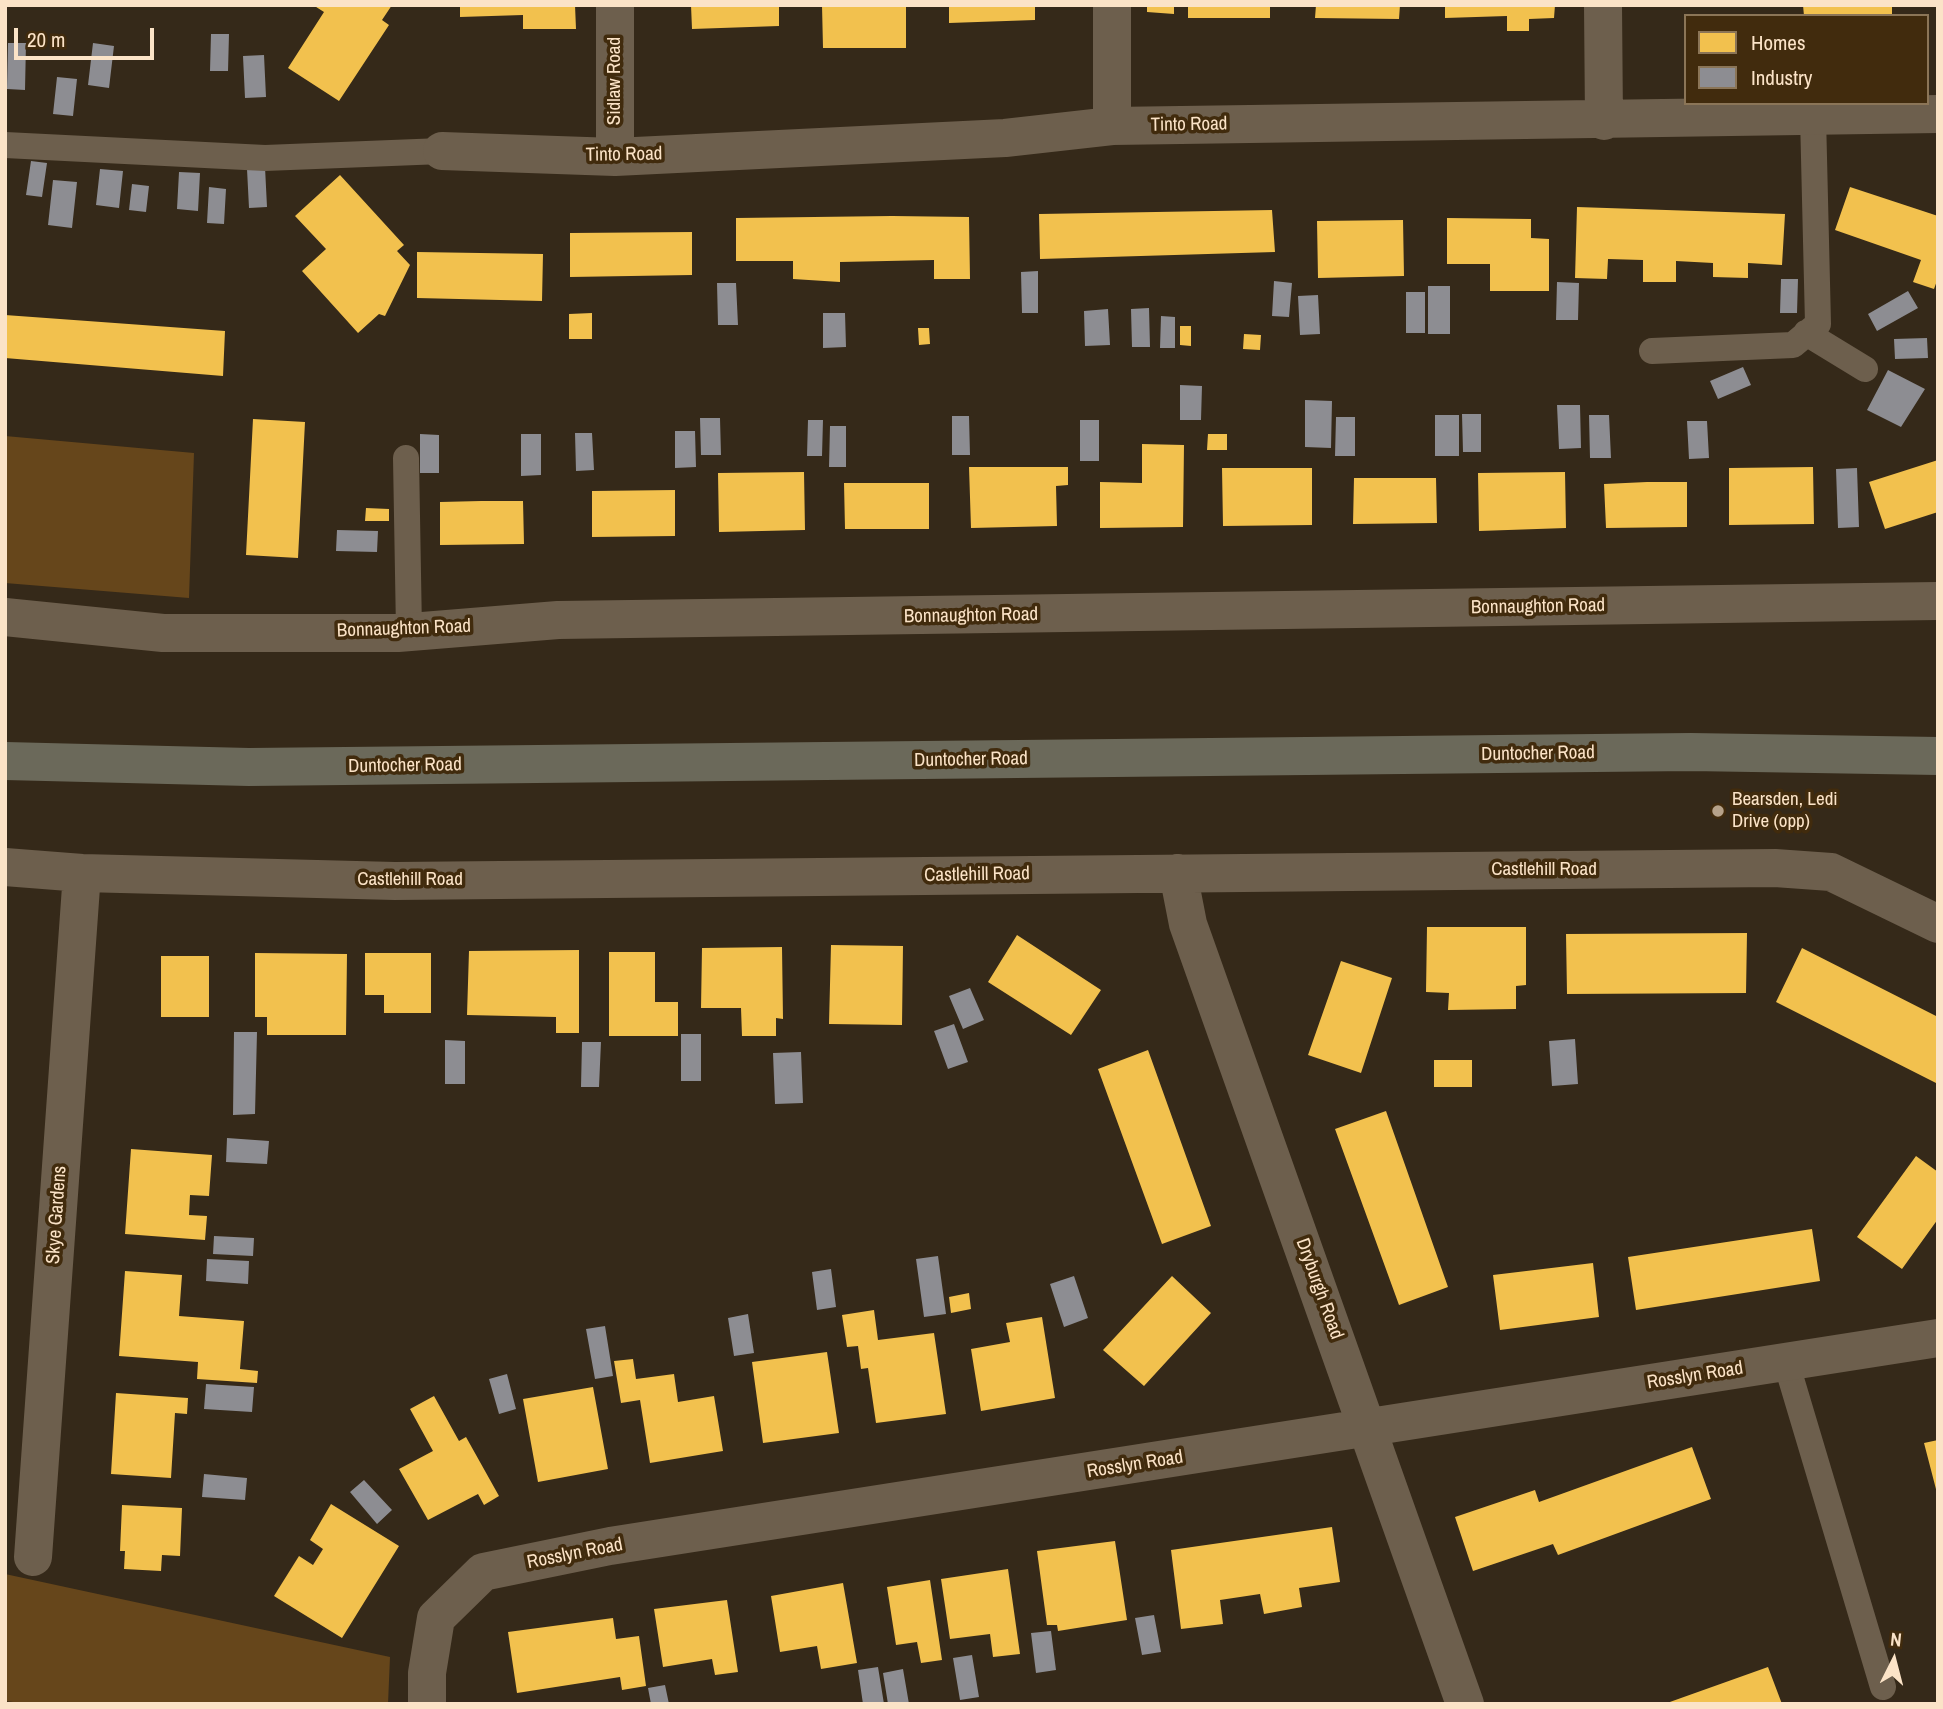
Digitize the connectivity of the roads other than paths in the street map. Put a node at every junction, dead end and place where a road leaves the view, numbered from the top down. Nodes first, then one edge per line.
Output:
1 (615, 5) edge
2 (1112, 5) edge
3 (1603, 5) edge
4 (1938, 114) edge
5 (1813, 116) junction
6 (1604, 121) junction
7 (1112, 126) junction
8 (5, 145) edge
9 (442, 151) joint
10 (615, 157) junction
11 (1807, 333) junction
12 (1652, 351) dead end
13 (1865, 369) dead end
14 (406, 458) dead end
15 (1938, 601) edge
16 (5, 617) edge
17 (410, 631) junction
18 (1938, 755) edge
19 (5, 761) edge
20 (5, 867) edge
21 (82, 873) junction
22 (1178, 873) junction
23 (1938, 924) edge
24 (1938, 1338) edge
25 (1786, 1362) junction
26 (1369, 1428) junction
27 (33, 1557) dead end
28 (1883, 1686) dead end
29 (427, 1704) edge
30 (1465, 1704) edge

1 - 10 street, Sidlaw Road
2 - 7 street
3 - 6 street
4 - 5 street, Tinto Road
5 - 6 street, Tinto Road
5 - 11 lane
6 - 7 street, Tinto Road
7 - 10 street, Tinto Road
8 - 9 lane
9 - 10 street, Tinto Road
11 - 12 lane
11 - 13 lane
14 - 17 lane
15 - 17 street, Bonnaughton Road
16 - 17 street, Bonnaughton Road
18 - 19 main road, Duntocher Road
20 - 21 street, Castlehill Road
21 - 22 street, Castlehill Road
21 - 27 street, Skye Gardens
22 - 23 street, Castlehill Road
22 - 26 street, Dryburgh Road
24 - 25 street, Rosslyn Road
25 - 26 street, Rosslyn Road
25 - 28 lane
26 - 29 street, Rosslyn Road
26 - 30 street, Dryburgh Road

